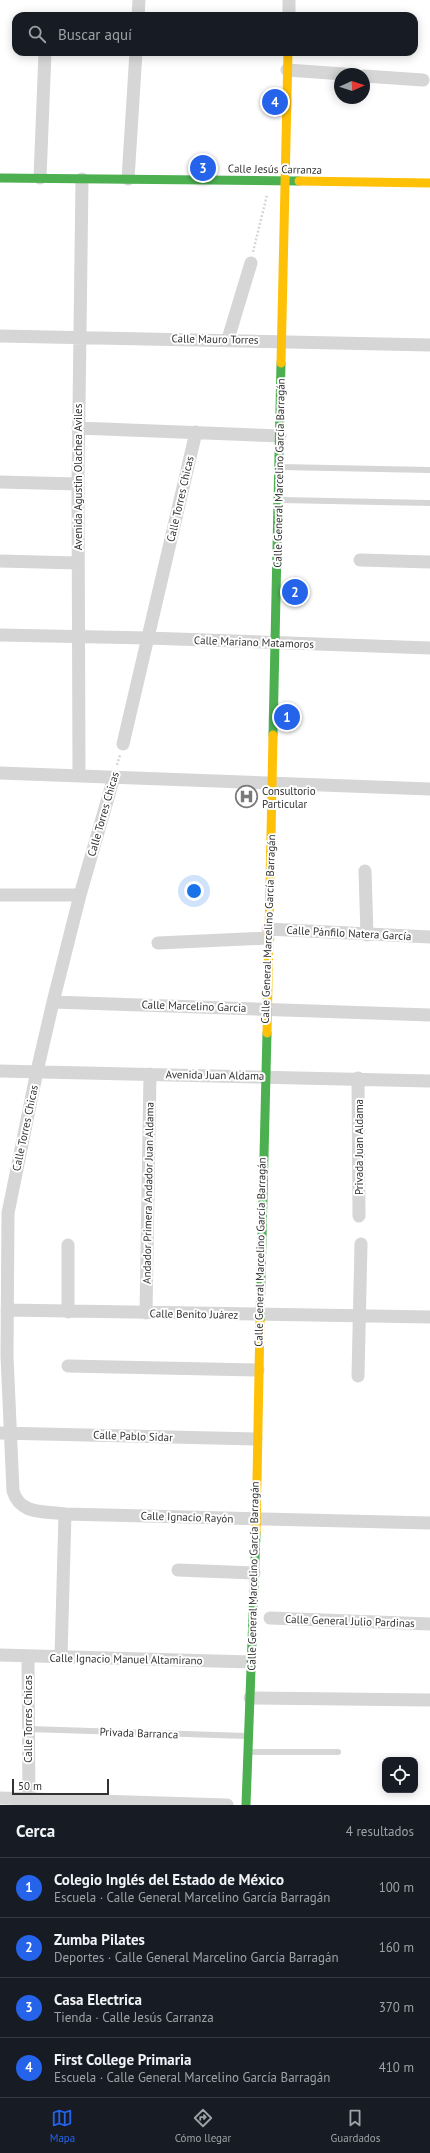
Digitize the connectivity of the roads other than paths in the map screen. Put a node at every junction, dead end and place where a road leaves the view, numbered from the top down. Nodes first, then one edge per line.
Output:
1 (139, 0) edge
2 (289, 0) edge
3 (138, 12) edge
4 (288, 12) edge
5 (46, 56) edge
6 (136, 56) edge
7 (288, 56) edge
8 (288, 70) junction
9 (334, 73) edge
10 (370, 76) edge
11 (423, 80) dead end
12 (0, 178) edge
13 (40, 178) junction
14 (82, 179) junction
15 (128, 179) junction
16 (284, 181) junction
17 (430, 182) edge
18 (250, 263) road end
19 (0, 336) edge
20 (80, 336) junction
21 (228, 339) junction
22 (282, 341) junction
23 (430, 345) edge
24 (78, 428) junction
25 (196, 432) junction
26 (280, 436) junction
27 (279, 467) junction
28 (430, 470) edge
29 (0, 482) edge
30 (78, 484) junction
31 (278, 500) junction
32 (430, 503) edge
33 (360, 560) dead end
34 (0, 561) edge
35 (430, 562) edge
36 (78, 563) junction
37 (0, 635) edge
38 (78, 638) junction
39 (148, 638) junction
40 (274, 644) junction
41 (430, 648) edge
42 (123, 744) road end
43 (0, 773) edge
44 (78, 776) junction
45 (114, 778) junction
46 (273, 783) junction
47 (430, 788) edge
48 (365, 871) dead end
49 (0, 894) edge
50 (80, 896) junction
51 (268, 933) junction
52 (367, 935) junction
53 (430, 937) edge
54 (158, 943) dead end
55 (53, 1002) junction
56 (266, 1008) junction
57 (430, 1015) edge
58 (0, 1071) edge
59 (37, 1072) junction
60 (150, 1074) junction
61 (264, 1076) junction
62 (358, 1078) junction
63 (430, 1081) edge
64 (359, 1216) dead end
65 (68, 1244) dead end
66 (361, 1244) dead end
67 (7, 1310) junction
68 (68, 1312) junction
69 (146, 1313) junction
70 (259, 1316) junction
71 (360, 1316) junction
72 (430, 1317) edge
73 (3, 1356) edge
74 (68, 1366) dead end
75 (258, 1370) junction
76 (358, 1376) dead end
77 (5, 1433) edge
78 (256, 1439) junction
79 (18, 1504) joint
80 (65, 1514) junction
81 (256, 1519) junction
82 (430, 1523) edge
83 (178, 1570) dead end
84 (254, 1573) junction
85 (270, 1618) dead end
86 (430, 1624) edge
87 (0, 1655) edge
88 (28, 1657) junction
89 (61, 1658) junction
90 (251, 1662) junction
91 (250, 1698) junction
92 (430, 1700) edge
93 (29, 1729) junction
94 (249, 1736) junction
95 (248, 1752) junction
96 (338, 1752) dead end
97 (0, 1798) edge
98 (28, 1802) edge
99 (226, 1805) edge
100 (246, 1805) edge

1 - 3 street
2 - 4 street
5 - 13 street
6 - 15 street
7 - 8 street, Calle General Marcelino García Barragán
8 - 9 street
8 - 16 street, Calle General Marcelino García Barragán
10 - 11 street
12 - 13 street, Calle Jesús Carranza
13 - 14 street, Calle Jesús Carranza
14 - 15 street, Calle Jesús Carranza
14 - 20 street, Avenida Agustin Olachea Aviles
15 - 16 street, Calle Jesús Carranza
16 - 17 street, Calle Jesús Carranza
16 - 22 street, Calle General Marcelino García Barragán
18 - 21 street
19 - 20 street, Calle Mauro Torres
20 - 21 street, Calle Mauro Torres
20 - 24 street, Avenida Agustin Olachea Aviles
21 - 22 street, Calle Mauro Torres
22 - 23 street, Calle Mauro Torres
22 - 26 street, Calle General Marcelino García Barragán
24 - 25 street
24 - 30 street, Avenida Agustin Olachea Aviles
25 - 26 street
25 - 39 street, Calle Torres Chicas
26 - 27 street, Calle General Marcelino García Barragán
27 - 28 lane
27 - 31 street, Calle General Marcelino García Barragán
29 - 30 street
30 - 36 street, Avenida Agustin Olachea Aviles
31 - 32 lane
31 - 40 street, Calle General Marcelino García Barragán
33 - 35 street
34 - 36 street
36 - 38 street, Avenida Agustin Olachea Aviles
37 - 38 street, Calle Mariano Matamoros
38 - 39 street, Calle Mariano Matamoros
38 - 44 street, Avenida Agustin Olachea Aviles
39 - 40 street, Calle Mariano Matamoros
39 - 42 street, Calle Torres Chicas
40 - 41 street, Calle Mariano Matamoros
40 - 46 street, Calle General Marcelino García Barragán
43 - 44 street
44 - 45 street
45 - 46 street
45 - 50 street, Calle Torres Chicas
46 - 47 street
46 - 51 street, Calle General Marcelino García Barragán
48 - 52 street
49 - 50 street
50 - 55 street, Calle Torres Chicas
51 - 52 street, Calle Pánfilo Natera García
51 - 54 street, Calle Pánfilo Natera García
51 - 56 street, Calle General Marcelino García Barragán
52 - 53 street, Calle Pánfilo Natera García
55 - 56 street, Calle Marcelino Garcia
55 - 59 street, Calle Torres Chicas
56 - 57 street, Calle Marcelino Garcia
56 - 61 street, Calle General Marcelino García Barragán
58 - 59 street, Avenida Juan Aldama
59 - 60 street, Avenida Juan Aldama
59 - 67 street, Calle Torres Chicas
60 - 61 street, Avenida Juan Aldama
60 - 69 street, Andador Primera Andador Juan Aldama
61 - 62 street, Avenida Juan Aldama
61 - 70 street, Calle General Marcelino García Barragán
62 - 63 street, Avenida Juan Aldama
62 - 64 street, Privada Juan Aldama
65 - 68 street
66 - 71 street
67 - 68 street, Calle Benito Juárez
67 - 73 street, Calle Torres Chicas
68 - 69 street, Calle Benito Juárez
69 - 70 street, Calle Benito Juárez
70 - 71 street, Calle Benito Juárez
70 - 75 street, Calle General Marcelino García Barragán
71 - 72 street, Calle Benito Juárez
71 - 76 street
73 - 77 street, Calle Torres Chicas
74 - 75 street
75 - 78 street, Calle General Marcelino García Barragán
77 - 78 street, Calle Pablo Sidar
77 - 79 street, Calle Torres Chicas
78 - 81 street, Calle General Marcelino García Barragán
79 - 80 street, Calle Ignacio Rayón
80 - 81 street, Calle Ignacio Rayón
80 - 89 street
81 - 82 street, Calle Ignacio Rayón
81 - 84 street, Calle General Marcelino García Barragán
83 - 84 street
84 - 90 street, Calle General Marcelino García Barragán
85 - 86 street, Calle General Julio Pardinas
87 - 88 street, Calle Ignacio Manuel Altamirano
88 - 89 street, Calle Ignacio Manuel Altamirano
88 - 93 street, Calle Torres Chicas
89 - 90 street, Calle Ignacio Manuel Altamirano
90 - 91 street, Calle General Marcelino García Barragán
91 - 92 street
91 - 94 street, Calle General Marcelino García Barragán
93 - 94 lane, Privada Barranca
93 - 98 street, Calle Torres Chicas
94 - 95 street, Calle General Marcelino García Barragán
95 - 96 lane
95 - 100 street, Calle General Marcelino García Barragán
97 - 98 street
98 - 99 street

